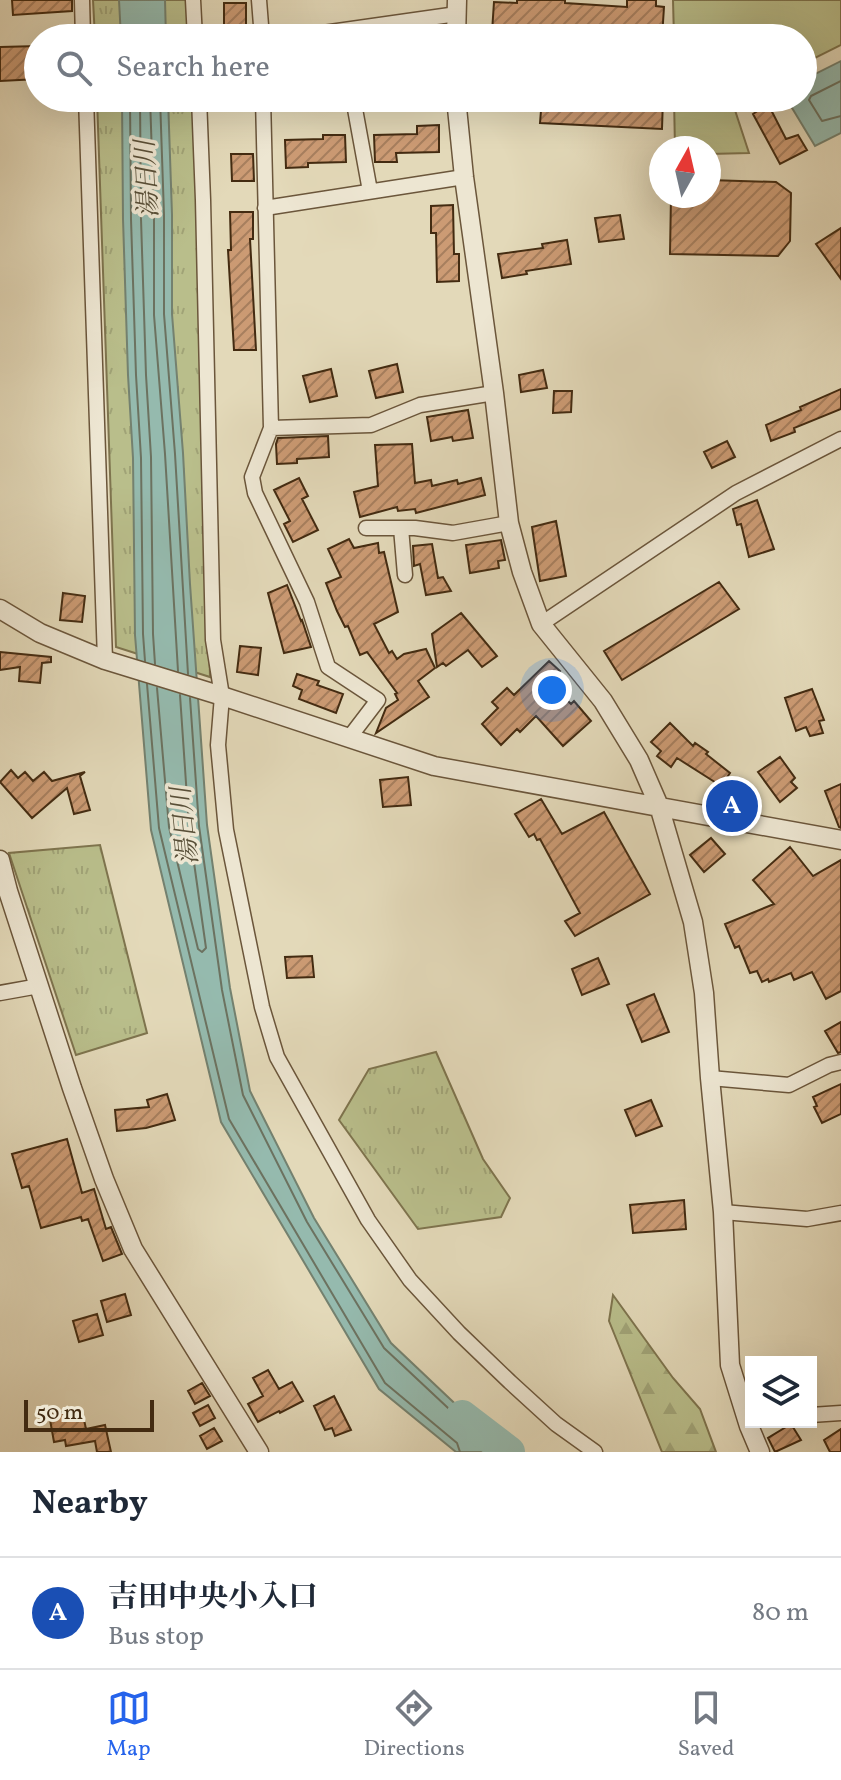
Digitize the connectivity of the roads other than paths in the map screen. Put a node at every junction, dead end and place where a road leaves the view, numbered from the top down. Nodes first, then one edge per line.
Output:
1 (82, 0) edge
2 (193, 0) edge
3 (259, 0) edge
4 (457, 7) edge
5 (83, 24) edge
6 (194, 24) edge
7 (261, 24) edge
8 (385, 24) edge
9 (87, 112) edge
10 (200, 112) edge
11 (263, 112) edge
12 (356, 112) edge
13 (457, 112) edge
14 (464, 177) junction
15 (370, 191) junction
16 (265, 208) junction
17 (494, 393) junction
18 (271, 428) junction
19 (841, 439) edge
20 (509, 523) junction
21 (366, 528) dead end
22 (401, 528) junction
23 (405, 575) dead end
24 (0, 609) edge
25 (541, 624) junction
26 (111, 662) junction
27 (222, 696) junction
28 (349, 738) junction
29 (659, 806) junction
30 (841, 840) edge
31 (0, 860) edge
32 (39, 986) junction
33 (0, 993) edge
34 (841, 1062) edge
35 (710, 1078) junction
36 (723, 1212) junction
37 (841, 1213) edge
38 (745, 1407) edge
39 (841, 1413) edge
40 (817, 1415) edge
41 (752, 1428) edge
42 (259, 1452) edge
43 (595, 1452) edge
44 (760, 1452) edge

1 - 5 street
2 - 6 street
3 - 7 street
4 - 8 street
9 - 26 street
10 - 27 street
11 - 16 street
12 - 15 street
13 - 14 street
14 - 15 street
14 - 17 street
15 - 16 street
16 - 18 street
17 - 18 street
17 - 20 street
18 - 28 street
19 - 25 street
20 - 22 street
20 - 25 street
21 - 22 street
22 - 23 street
24 - 26 street
25 - 29 street
26 - 27 street
27 - 28 street
27 - 43 street
28 - 29 street
29 - 30 street
29 - 35 street
31 - 32 street
32 - 33 street
32 - 42 street
34 - 35 street
35 - 36 street
36 - 37 street
36 - 38 street
39 - 40 street
41 - 44 street

